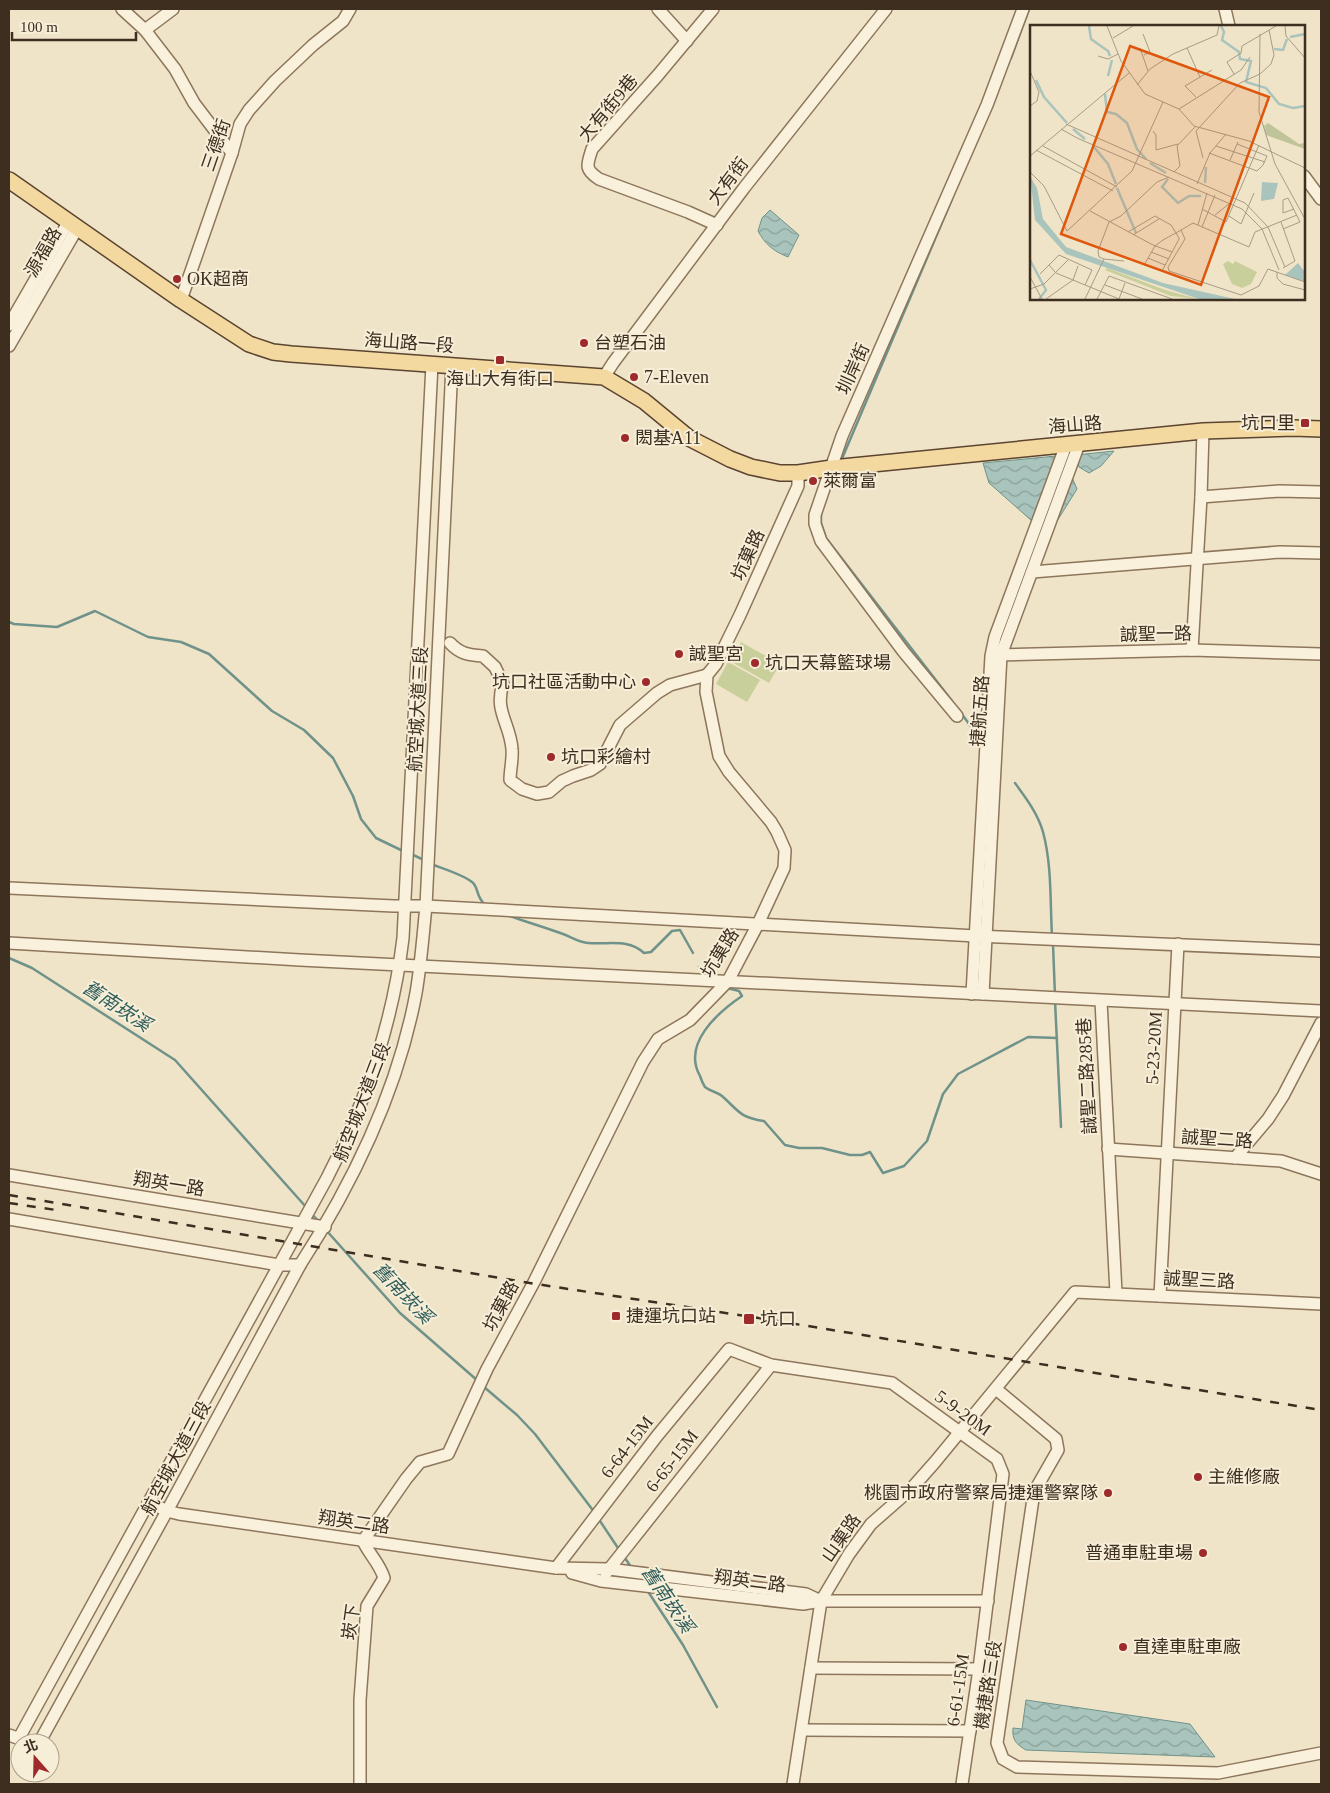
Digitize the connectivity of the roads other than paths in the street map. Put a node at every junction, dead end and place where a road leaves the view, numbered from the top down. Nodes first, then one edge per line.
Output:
1 (122, 9) edge
2 (173, 9) edge
3 (350, 9) edge
4 (658, 9) edge
5 (713, 9) edge
6 (886, 9) edge
7 (1023, 9) edge
8 (1225, 9) edge
9 (1230, 25) edge
10 (145, 30) junction
11 (687, 41) junction
12 (232, 153) junction
13 (1305, 177) edge
14 (9, 180) edge
15 (1321, 200) edge
16 (74, 224) junction
17 (717, 225) junction
18 (181, 300) junction
19 (9, 325) edge
20 (9, 346) edge
21 (432, 364) junction
22 (452, 365) junction
23 (604, 378) junction
24 (1321, 430) edge
25 (1203, 431) junction
26 (1073, 444) junction
27 (832, 468) junction
28 (798, 474) junction
29 (1321, 492) edge
30 (1201, 497) junction
31 (1321, 553) edge
32 (1197, 560) junction
33 (1032, 572) junction
34 (450, 643) dead end
35 (1192, 650) junction
36 (1321, 654) edge
37 (996, 655) junction
38 (707, 674) junction
39 (957, 716) dead end
40 (9, 888) edge
41 (405, 906) junction
42 (426, 906) junction
43 (758, 924) junction
44 (982, 936) junction
45 (9, 943) edge
46 (1178, 944) junction
47 (1321, 951) edge
48 (400, 964) junction
49 (420, 966) junction
50 (728, 981) junction
51 (977, 994) junction
52 (1101, 1001) junction
53 (1174, 1004) junction
54 (1321, 1011) edge
55 (1321, 1023) edge
56 (1108, 1149) junction
57 (1166, 1154) junction
58 (1235, 1158) junction
59 (1321, 1174) edge
60 (9, 1175) edge
61 (9, 1219) edge
62 (302, 1224) junction
63 (324, 1227) junction
64 (279, 1265) junction
65 (300, 1265) junction
66 (1075, 1292) joint
67 (1116, 1293) junction
68 (1160, 1296) junction
69 (1321, 1304) edge
70 (729, 1350) joint
71 (771, 1365) junction
72 (996, 1389) junction
73 (960, 1434) junction
74 (149, 1502) junction
75 (168, 1511) junction
76 (363, 1541) junction
77 (556, 1568) junction
78 (609, 1569) junction
79 (601, 1581) junction
80 (821, 1600) junction
81 (988, 1601) junction
82 (811, 1668) junction
83 (979, 1669) junction
84 (802, 1730) junction
85 (970, 1732) junction
86 (16, 1733) edge
87 (45, 1733) edge
88 (1321, 1753) edge
89 (360, 1784) edge
90 (793, 1784) edge
91 (962, 1784) edge

1 - 10 street
2 - 10 street
3 - 12 street, 三德街
4 - 11 street
5 - 11 street, 大有街9巷
6 - 17 street, 大有街
7 - 27 street, 圳岸街
8 - 9 street
10 - 12 street
11 - 17 street, 大有街9巷
12 - 18 street, 三德街
13 - 15 street
14 - 16 main road, 海山路一段
16 - 18 main road, 海山路一段
16 - 19 street, 源福路
16 - 20 street, 源福路
17 - 23 street, 大有街
18 - 21 main road, 海山路一段
21 - 22 main road, 海山路一段
21 - 41 street, 航空城大道三段
22 - 23 main road, 海山路一段
22 - 42 street, 航空城大道三段
23 - 28 main road, 海山路一段
24 - 25 main road, 海山路
25 - 26 main road, 海山路
25 - 30 street
26 - 27 main road, 海山路
26 - 33 street, 捷航五路
26 - 37 street, 捷航五路
27 - 28 main road, 海山路一段
27 - 39 street, 圳岸街
28 - 38 street, 坑菓路
29 - 30 street
30 - 32 street
31 - 32 street
32 - 33 street
32 - 35 street
33 - 37 street, 捷航五路
34 - 38 street
35 - 36 street, 誠聖一路
35 - 37 street, 誠聖一路
37 - 44 street, 捷航五路
38 - 43 street, 坑菓路
40 - 41 street
41 - 42 street
41 - 48 street, 航空城大道三段
42 - 43 street
42 - 49 street, 航空城大道三段
43 - 44 street
43 - 50 street, 坑菓路
44 - 46 street
44 - 51 street, 捷航五路
45 - 48 street
46 - 47 street
46 - 53 street, 5-23-20M
48 - 49 street
48 - 62 street, 航空城大道三段
49 - 50 street
49 - 63 street, 航空城大道三段
50 - 51 street
50 - 76 street, 坑菓路
51 - 52 street
52 - 53 street
52 - 56 street, 誠聖二路285巷
53 - 54 street
53 - 57 street, 5-23-20M
55 - 58 street
56 - 57 street, 誠聖二路
56 - 67 street, 誠聖二路285巷
57 - 58 street, 誠聖二路
57 - 68 street, 5-23-20M
58 - 59 street, 誠聖二路
60 - 62 street, 翔英一路
61 - 64 street
62 - 63 street, 翔英一路
62 - 64 street, 航空城大道三段
63 - 65 street, 航空城大道三段
64 - 65 street
64 - 74 street, 航空城大道三段
65 - 75 street, 航空城大道三段
66 - 67 street, 誠聖三路
66 - 72 street, 山菓路
67 - 68 street, 誠聖三路
68 - 69 street, 誠聖三路
70 - 71 street, 5-9-20M
70 - 77 street, 6-64-15M
71 - 73 street, 5-9-20M
71 - 78 street, 6-65-15M
72 - 73 street, 山菓路
72 - 88 street, 機捷路三段
73 - 80 street, 山菓路
73 - 81 street, 5-9-20M
74 - 75 street, 翔英二路
74 - 86 street, 航空城大道三段
75 - 76 street, 翔英二路
75 - 87 street, 航空城大道三段
76 - 77 street, 翔英二路
76 - 89 street, 崁下
77 - 78 street, 翔英二路
77 - 79 street, 翔英二路
78 - 79 street, 6-65-15M
78 - 80 street, 翔英二路
79 - 80 street, 翔英二路
80 - 81 street, 翔英二路
80 - 82 street, 山菓路
81 - 83 street, 6-61-15M
82 - 83 street
82 - 84 street, 山菓路
83 - 85 street, 6-61-15M
84 - 85 street
84 - 90 street, 山菓路
85 - 91 street, 6-61-15M

